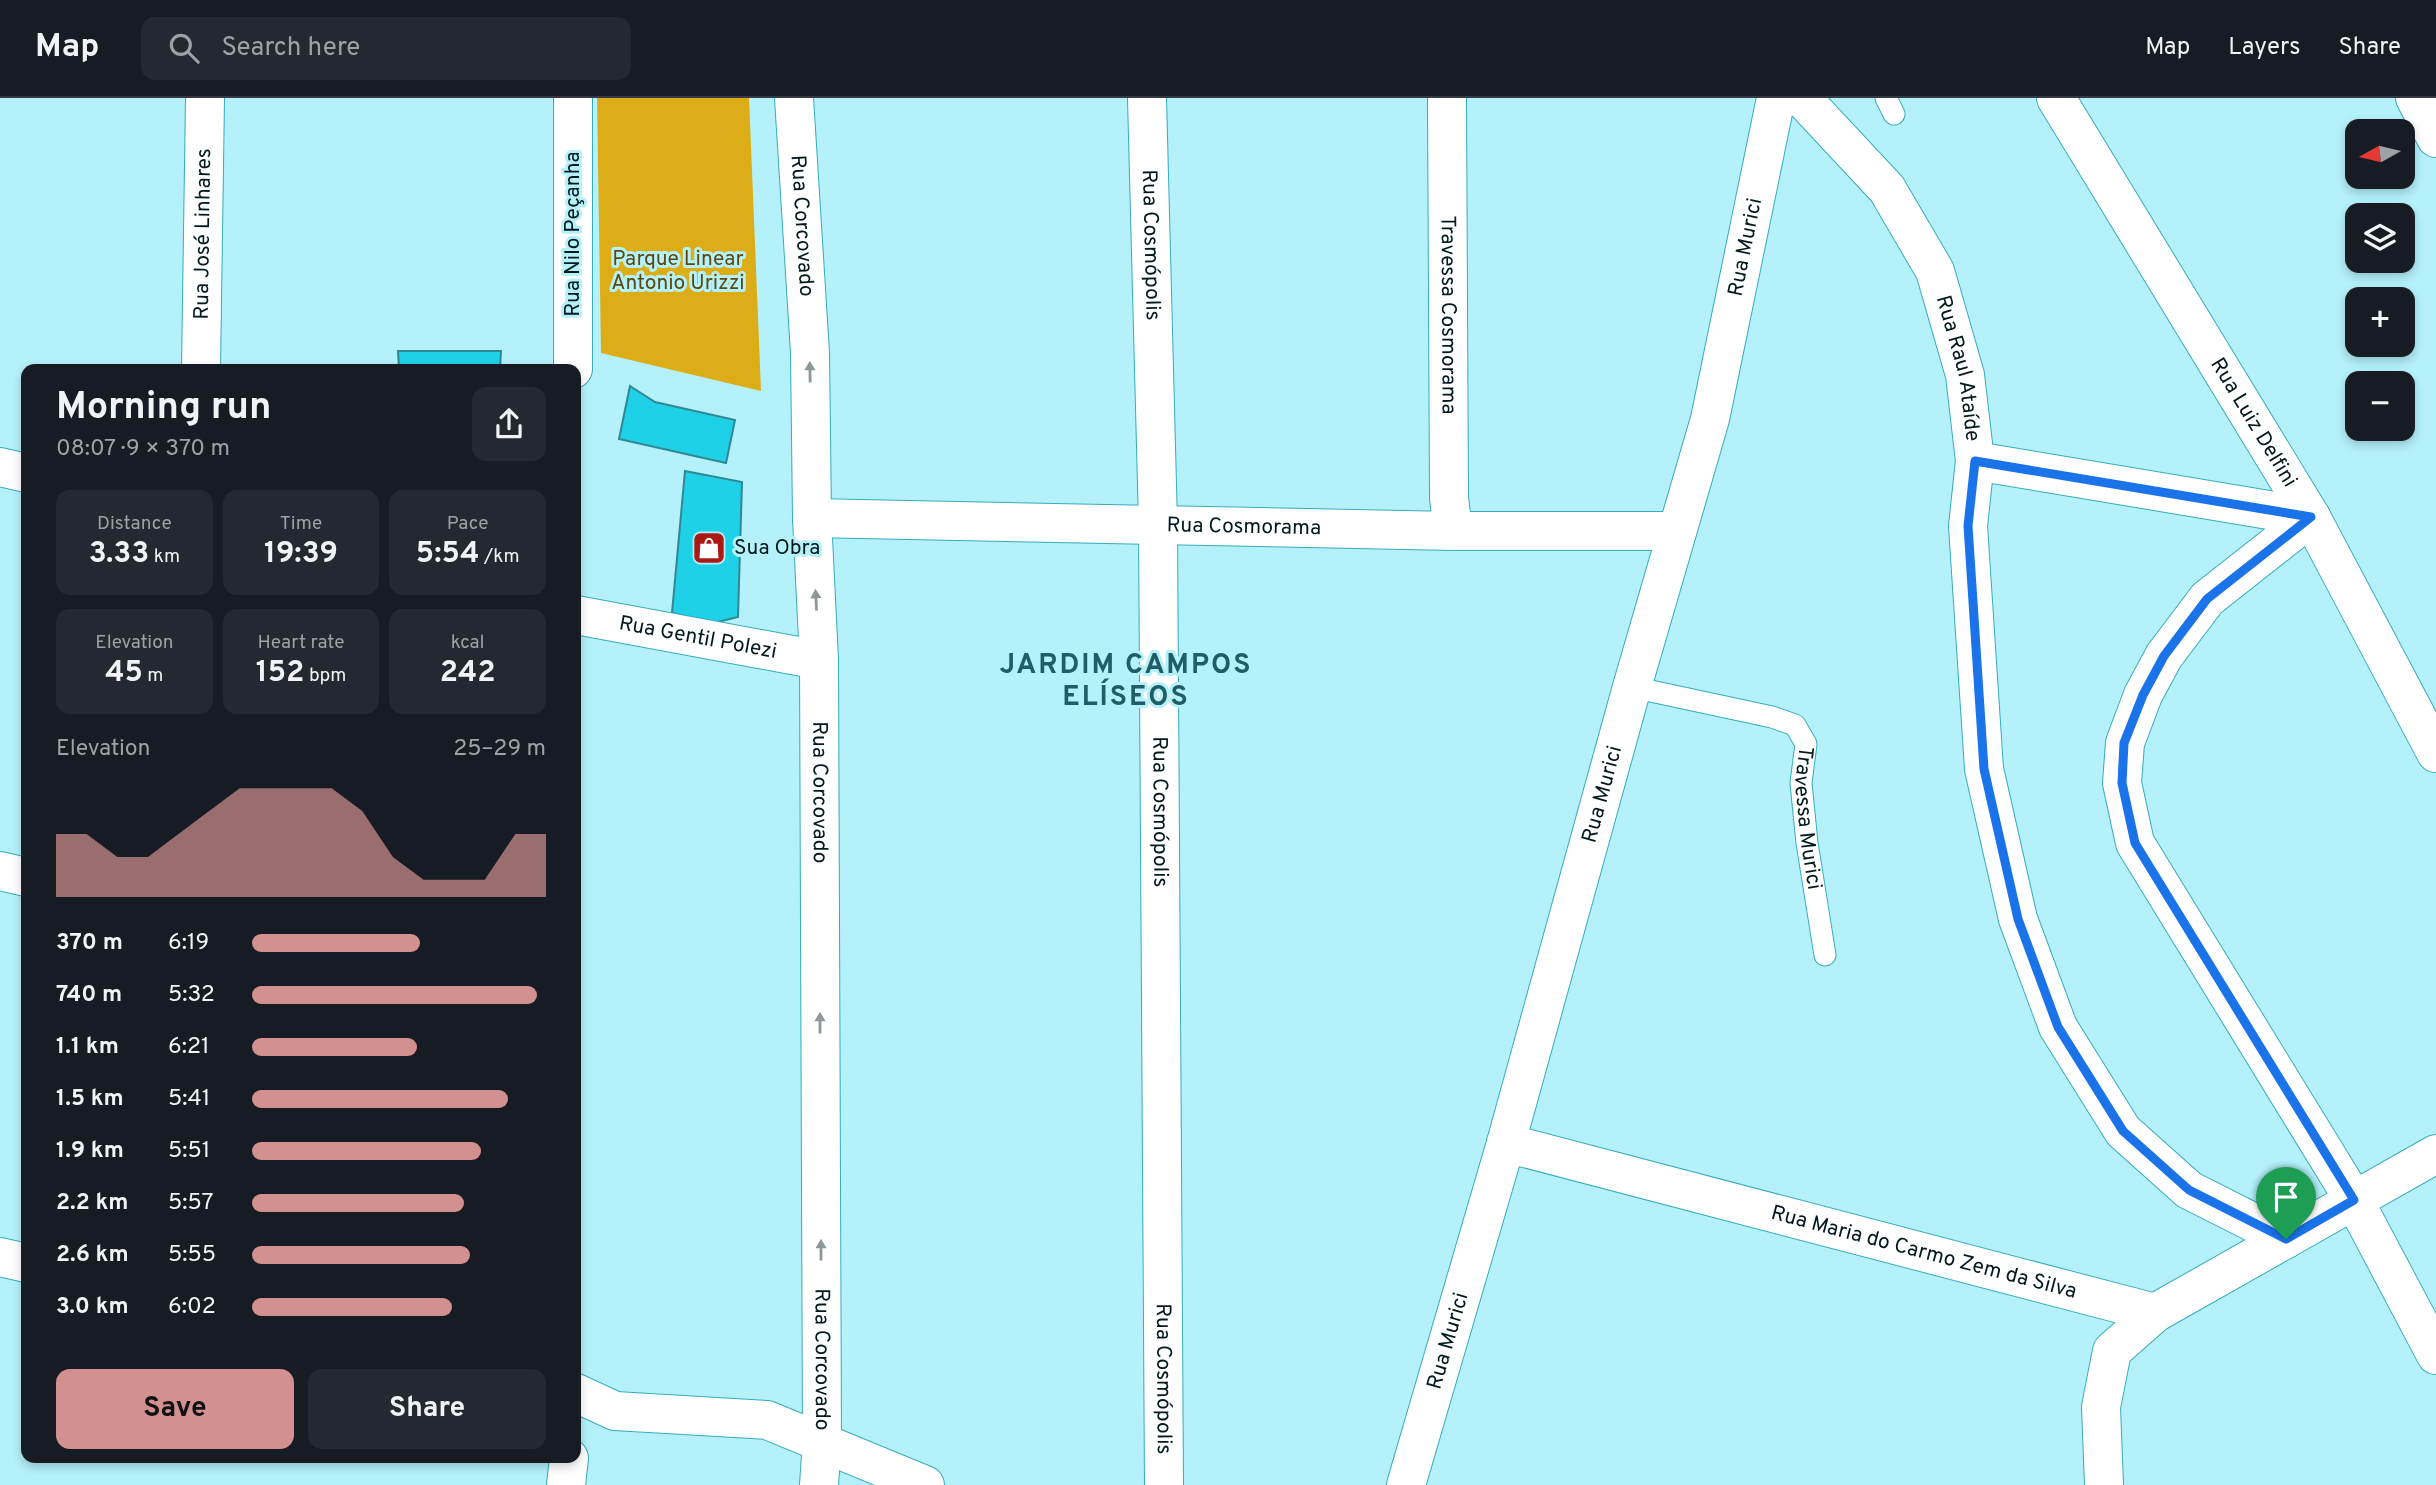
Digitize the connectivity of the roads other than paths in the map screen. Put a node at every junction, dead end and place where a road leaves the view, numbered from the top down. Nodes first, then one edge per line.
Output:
1 (205, 98) edge
2 (573, 98) edge
3 (794, 98) edge
4 (1147, 98) edge
5 (1447, 98) edge
6 (1776, 98) edge
7 (1802, 98) edge
8 (2056, 98) edge
9 (2415, 98) edge
10 (2436, 138) edge
11 (201, 364) edge
12 (573, 364) edge
13 (1975, 461) junction
14 (0, 467) edge
15 (21, 472) edge
16 (2311, 517) junction
17 (812, 518) junction
18 (1158, 524) junction
19 (1453, 531) junction
20 (1676, 531) junction
21 (581, 616) edge
22 (819, 660) junction
23 (1632, 687) junction
24 (2436, 753) edge
25 (0, 872) edge
26 (21, 876) edge
27 (1825, 955) dead end
28 (1506, 1143) junction
29 (2436, 1154) edge
30 (2354, 1200) junction
31 (2286, 1239) junction
32 (0, 1257) edge
33 (21, 1262) edge
34 (2155, 1313) junction
35 (2436, 1355) edge
36 (581, 1395) edge
37 (822, 1441) junction
38 (568, 1463) edge
39 (566, 1485) edge
40 (819, 1485) edge
41 (925, 1485) edge
42 (1164, 1485) edge
43 (1406, 1485) edge
44 (2104, 1485) edge

1 - 11 street, Rua José Linhares
2 - 12 street, Rua Nilo Peçanha
17 -> 3 street, Rua Corcovado
4 - 18 street, Rua Cosmópolis
5 - 19 street, Travessa Cosmorama
6 - 20 street, Rua Murici
7 - 13 street, Rua Raul Ataíde
8 - 16 street, Rua Luiz Delfini
9 - 10 street
13 - 16 street
13 - 31 street, Rua Raul Ataíde
14 - 15 street
16 - 24 street, Rua Luiz Delfini
16 - 30 street
17 - 18 street, Rua Cosmorama
22 -> 17 street, Rua Corcovado
18 - 19 street, Rua Cosmorama
18 - 42 street, Rua Cosmópolis
19 - 20 street, Rua Cosmorama
20 - 23 street, Rua Murici
21 - 22 street, Rua Gentil Polezi
37 -> 22 street, Rua Corcovado
23 - 27 lane, Travessa Murici
23 - 28 street, Rua Murici
25 - 26 street
28 - 34 street, Rua Maria do Carmo Zem da Silva
28 - 43 street, Rua Murici
29 - 30 street
30 - 31 street
30 - 35 street
31 - 34 street
32 - 33 street
34 - 44 street
36 - 37 street
37 - 40 street, Rua Corcovado
37 - 41 street
38 - 39 street

